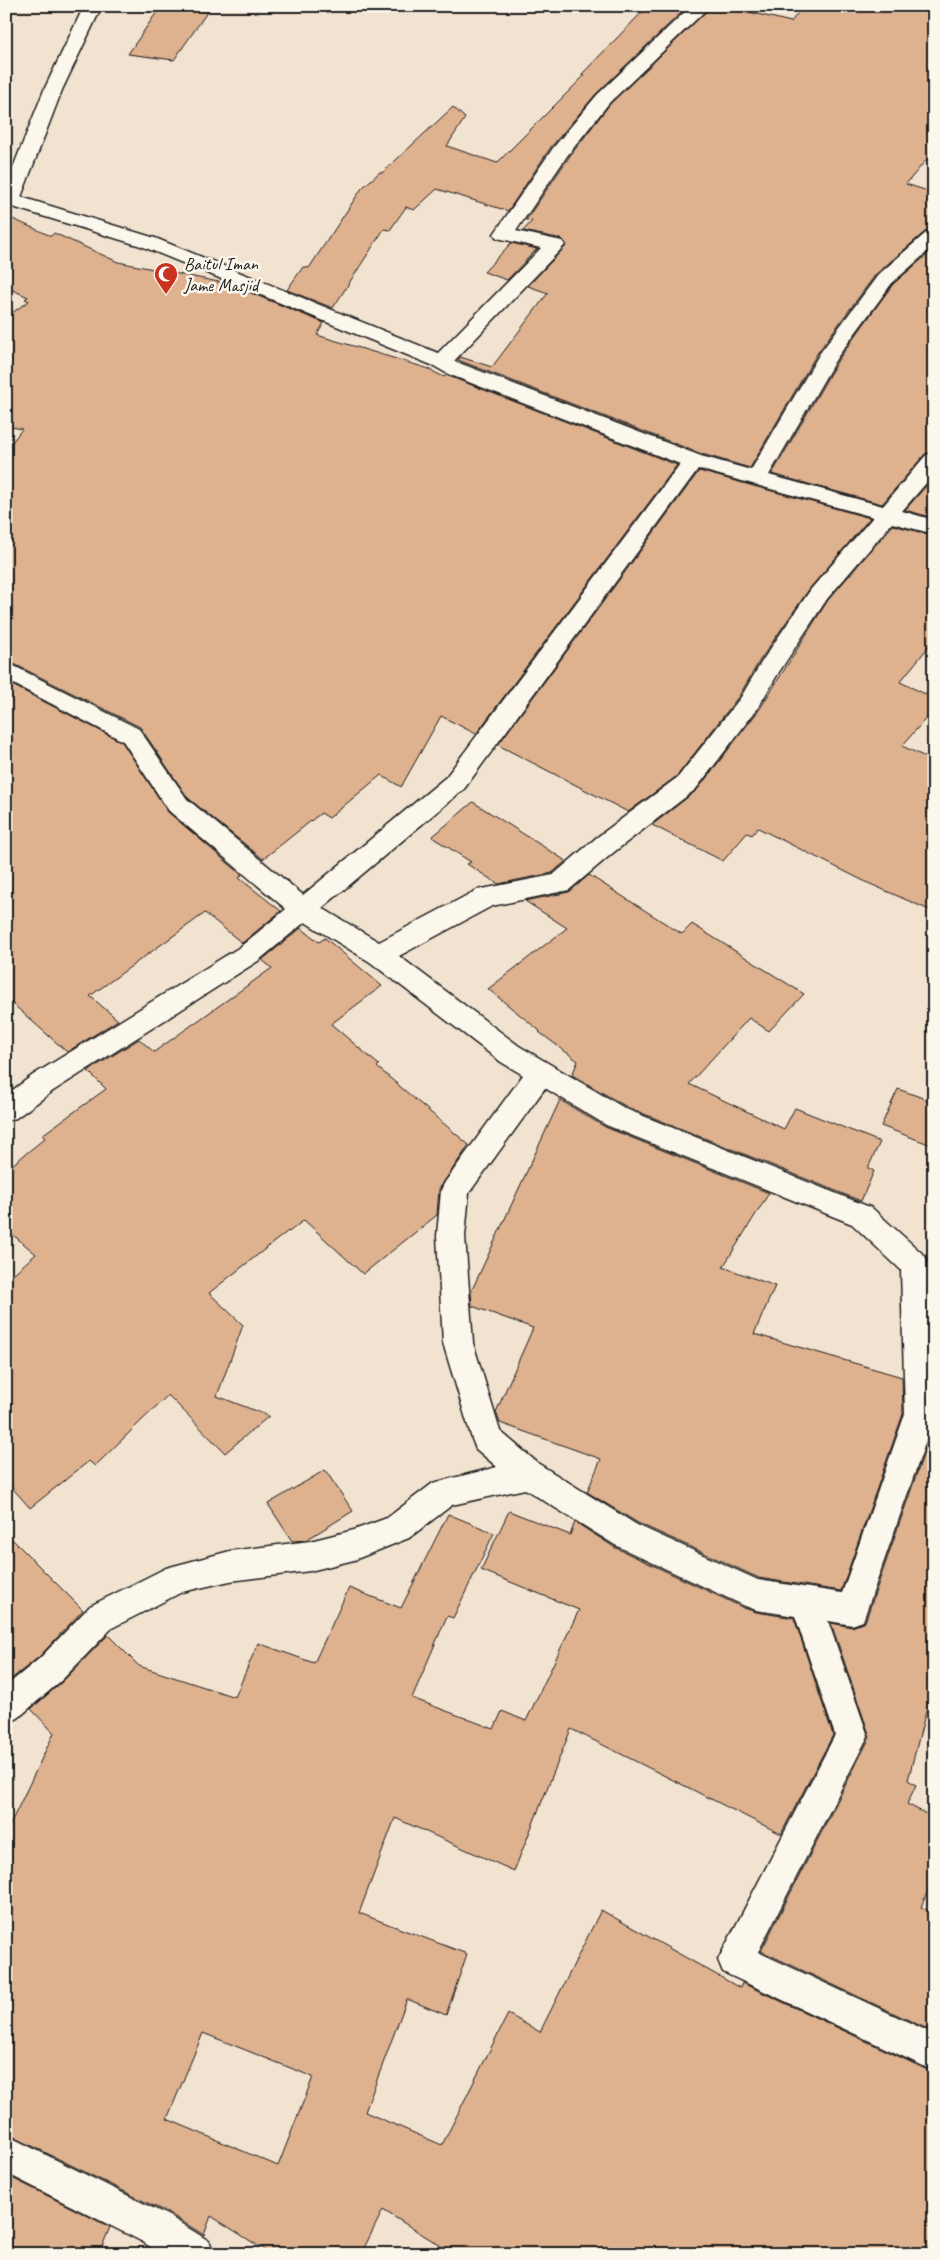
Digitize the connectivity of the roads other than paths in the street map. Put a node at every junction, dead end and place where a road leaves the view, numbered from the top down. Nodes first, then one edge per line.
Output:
1 (93, 6) edge
2 (700, 6) edge
3 (8, 199) edge
4 (934, 236) edge
5 (441, 362) junction
6 (934, 460) edge
7 (693, 461) junction
8 (756, 479) junction
9 (885, 515) junction
10 (934, 527) edge
11 (6, 670) edge
12 (303, 909) junction
13 (379, 954) junction
14 (541, 1072) junction
15 (6, 1110) edge
16 (528, 1474) junction
17 (806, 1603) junction
18 (6, 1707) edge
19 (934, 2052) edge
20 (6, 2153) edge
21 (196, 2254) edge

1 - 3 street
2 - 5 street
3 - 5 street
4 - 8 street
5 - 7 street
6 - 9 street
7 - 8 street
7 - 12 street
8 - 9 street
9 - 10 street
9 - 13 street
11 - 12 street
12 - 13 street
12 - 15 street
13 - 14 street
14 - 16 street
14 - 17 street
16 - 17 street
16 - 18 street
17 - 19 street
20 - 21 street

